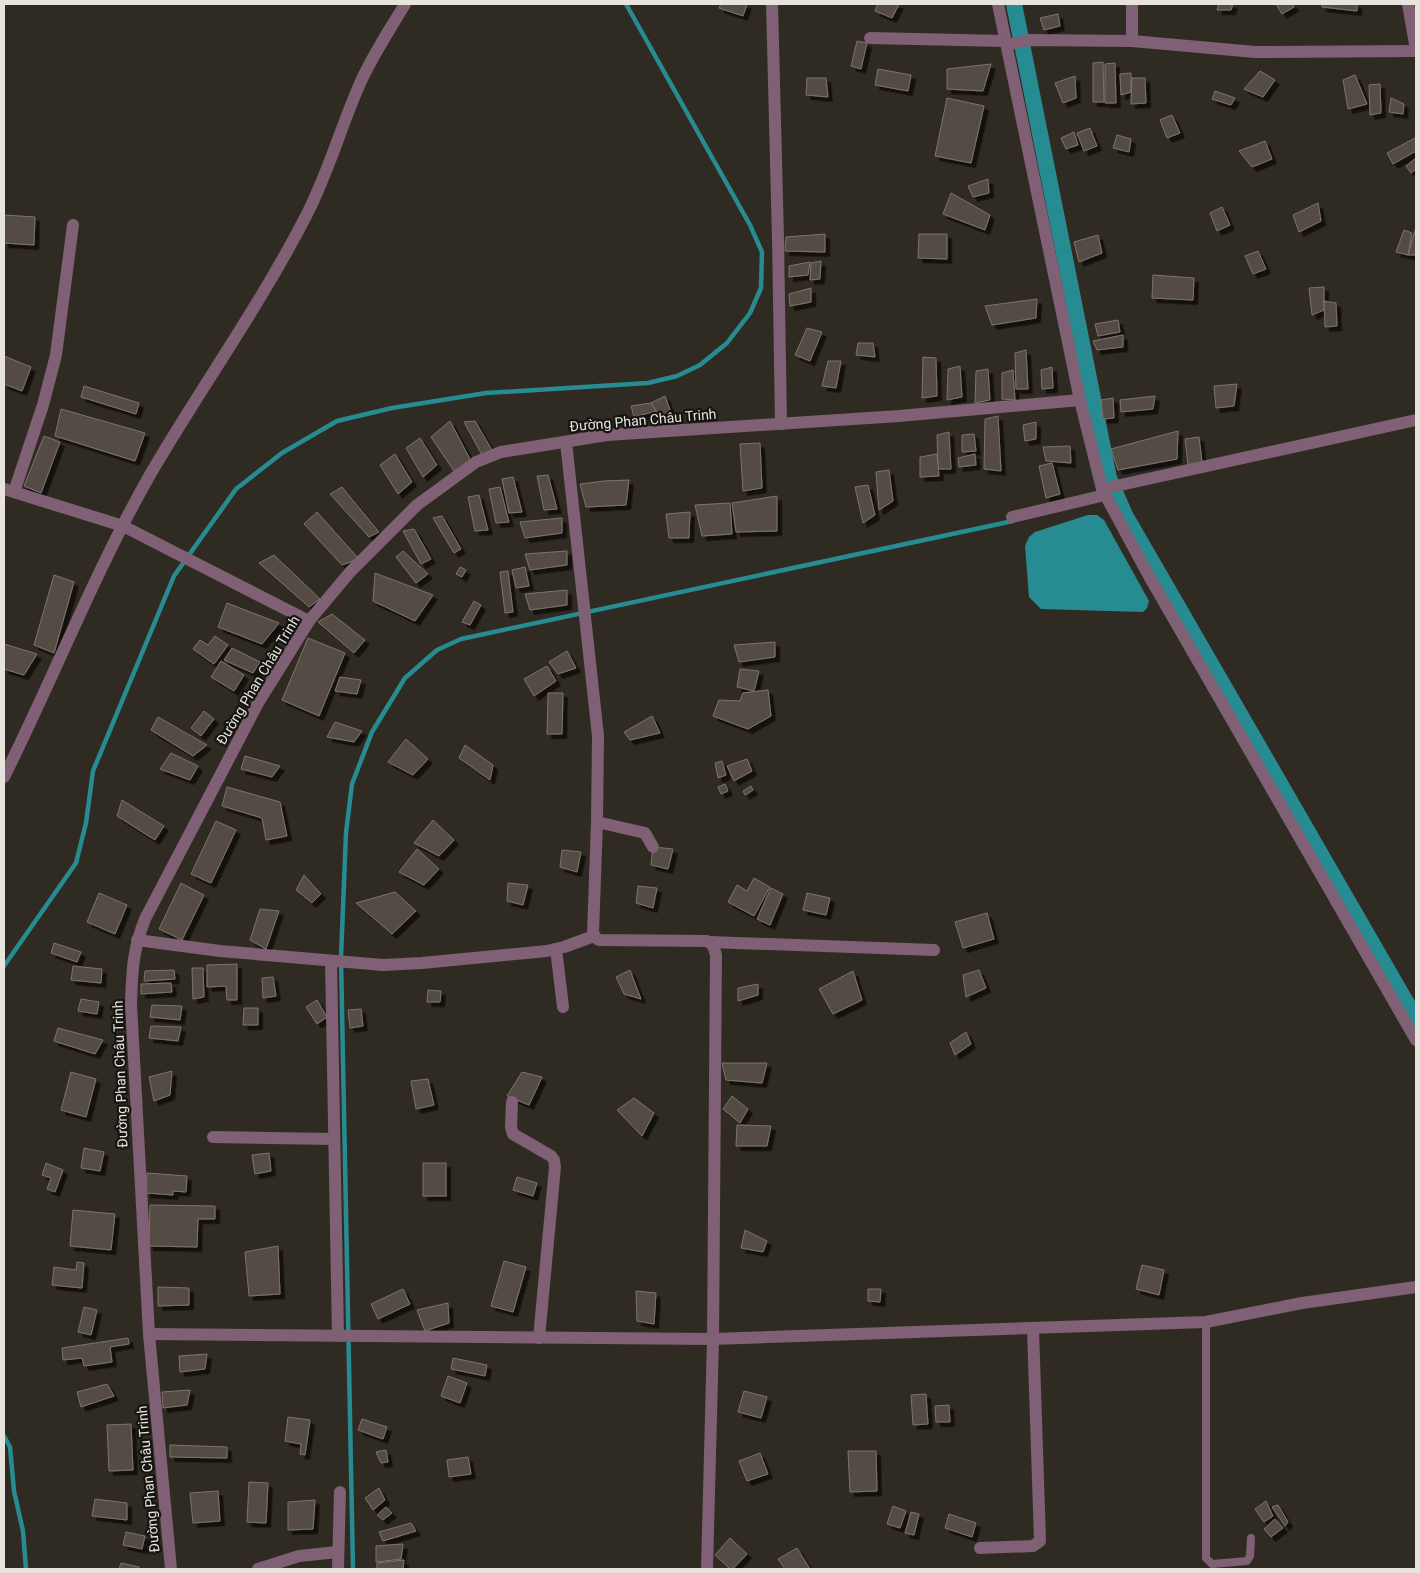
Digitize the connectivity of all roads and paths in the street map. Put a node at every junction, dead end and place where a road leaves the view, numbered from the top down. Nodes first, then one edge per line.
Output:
1 (405, 4) edge
2 (772, 4) edge
3 (998, 4) edge
4 (1132, 4) edge
5 (1408, 4) edge
6 (870, 38) dead end
7 (1132, 41) junction
8 (1006, 43) junction
9 (1416, 51) edge
10 (73, 225) dead end
11 (1080, 400) junction
12 (1416, 420) edge
13 (781, 424) junction
14 (566, 442) junction
15 (9, 490) edge
16 (1103, 492) junction
17 (1012, 518) dead end
18 (123, 526) junction
19 (310, 622) junction
20 (4, 777) edge
21 (597, 822) junction
22 (653, 847) dead end
23 (594, 936) junction
24 (137, 940) junction
25 (710, 942) junction
26 (556, 949) junction
27 (934, 950) dead end
28 (333, 961) junction
29 (563, 1007) dead end
30 (1416, 1040) edge
31 (512, 1102) dead end
32 (213, 1137) dead end
33 (334, 1139) junction
34 (1416, 1286) edge
35 (1206, 1322) junction
36 (1032, 1328) junction
37 (149, 1334) junction
38 (345, 1336) junction
39 (539, 1338) junction
40 (712, 1339) junction
41 (340, 1492) dead end
42 (1251, 1538) dead end
43 (980, 1548) dead end
44 (338, 1552) junction
45 (171, 1569) edge
46 (258, 1569) edge
47 (338, 1569) edge
48 (707, 1569) edge

1 - 18 street
2 - 13 street
3 - 8 street
4 - 7 street
5 - 9 street
6 - 8 street
7 - 8 street
7 - 9 street
8 - 11 street
10 - 15 street
11 - 13 street, Đường Phan Châu Trinh
11 - 16 street
12 - 16 street
13 - 14 street, Đường Phan Châu Trinh
14 - 19 street, Đường Phan Châu Trinh
14 - 21 street
15 - 18 street
16 - 17 street
16 - 30 street
18 - 19 street
18 - 20 street
19 - 24 street, Đường Phan Châu Trinh
21 - 22 street
21 - 23 street
23 - 25 street
23 - 26 street
24 - 28 street
24 - 37 street, Đường Phan Châu Trinh
25 - 27 street
25 - 40 street
26 - 28 street
26 - 29 street
28 - 33 street
31 - 39 street
32 - 33 street
33 - 38 street
34 - 35 street
35 - 36 street
35 - 42 lane
36 - 40 street
36 - 43 street
37 - 38 street
37 - 45 street, Đường Phan Châu Trinh
38 - 39 street
39 - 40 street
40 - 48 street
41 - 44 street
44 - 46 street
44 - 47 street

